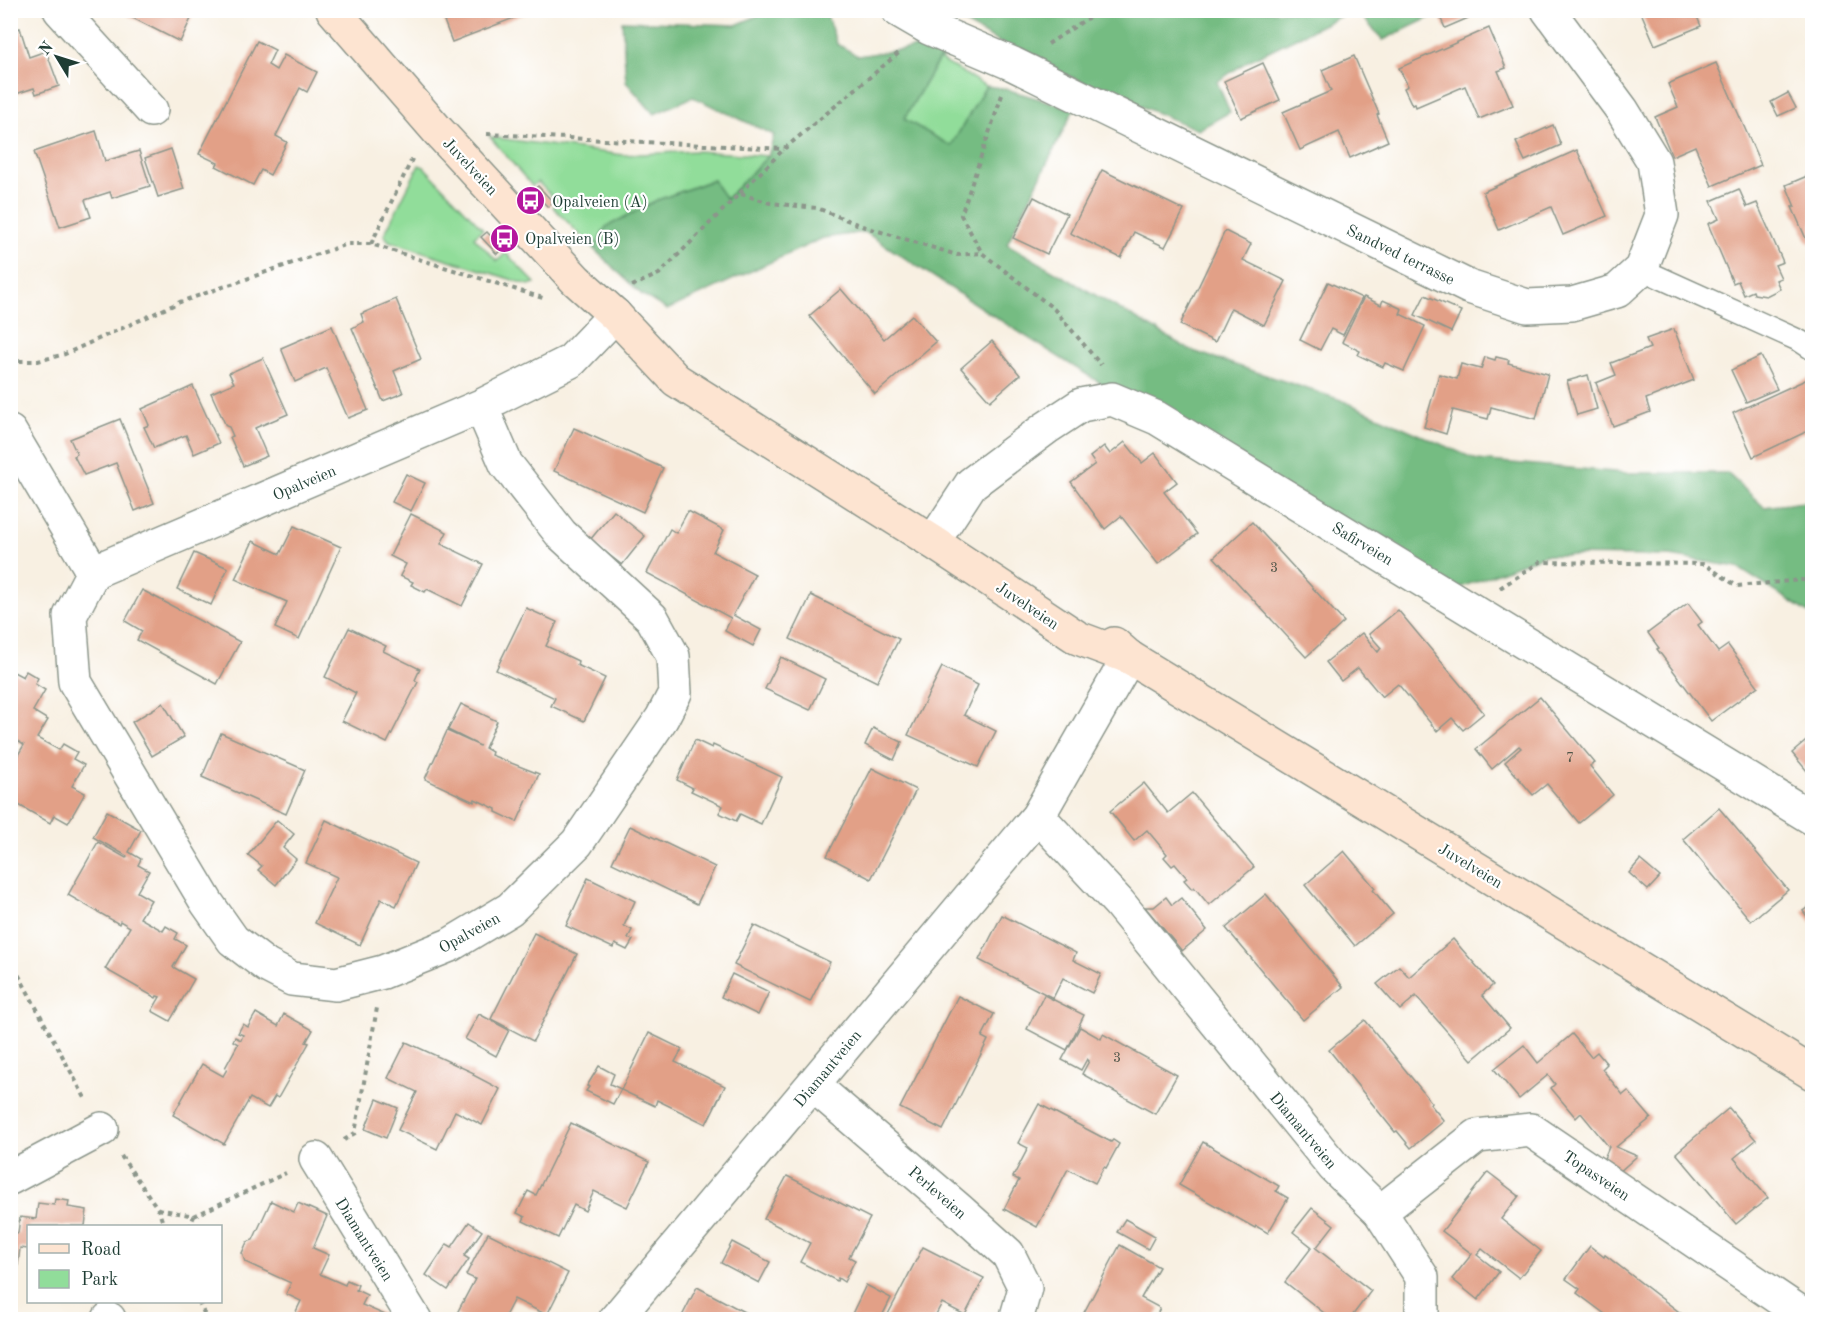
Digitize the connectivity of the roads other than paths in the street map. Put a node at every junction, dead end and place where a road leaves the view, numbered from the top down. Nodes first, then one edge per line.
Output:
1 (60, 10) edge
2 (333, 10) edge
3 (898, 10) edge
4 (1548, 10) edge
5 (151, 110) dead end
6 (1641, 269) junction
7 (621, 302) junction
8 (1812, 349) edge
9 (481, 406) junction
10 (10, 432) edge
11 (933, 542) junction
12 (93, 572) junction
13 (1129, 657) junction
14 (1038, 816) junction
15 (1812, 818) edge
16 (1812, 1073) edge
17 (813, 1085) junction
18 (102, 1129) road end
19 (316, 1159) road end
20 (10, 1178) edge
21 (1380, 1212) junction
22 (415, 1320) edge
23 (615, 1320) edge
24 (1016, 1320) edge
25 (1422, 1320) edge
26 (1811, 1320) edge

1 - 5 street
2 - 7 street, Juvelveien
3 - 6 street, Sandved terrasse
4 - 6 street, Sandved terrasse
6 - 8 lane
7 - 9 street, Opalveien
7 - 11 street, Juvelveien
9 - 12 street, Opalveien
9 - 12 street, Opalveien
10 - 12 street
11 - 13 street, Juvelveien
11 - 15 street, Safirveien
13 - 14 street, Diamantveien
13 - 16 street, Juvelveien
14 - 17 street, Diamantveien
14 - 21 street, Diamantveien
17 - 23 street, Diamantveien
17 - 24 street, Perleveien
18 - 20 street
19 - 22 street, Diamantveien
21 - 25 street, Diamantveien
21 - 26 street, Topasveien

